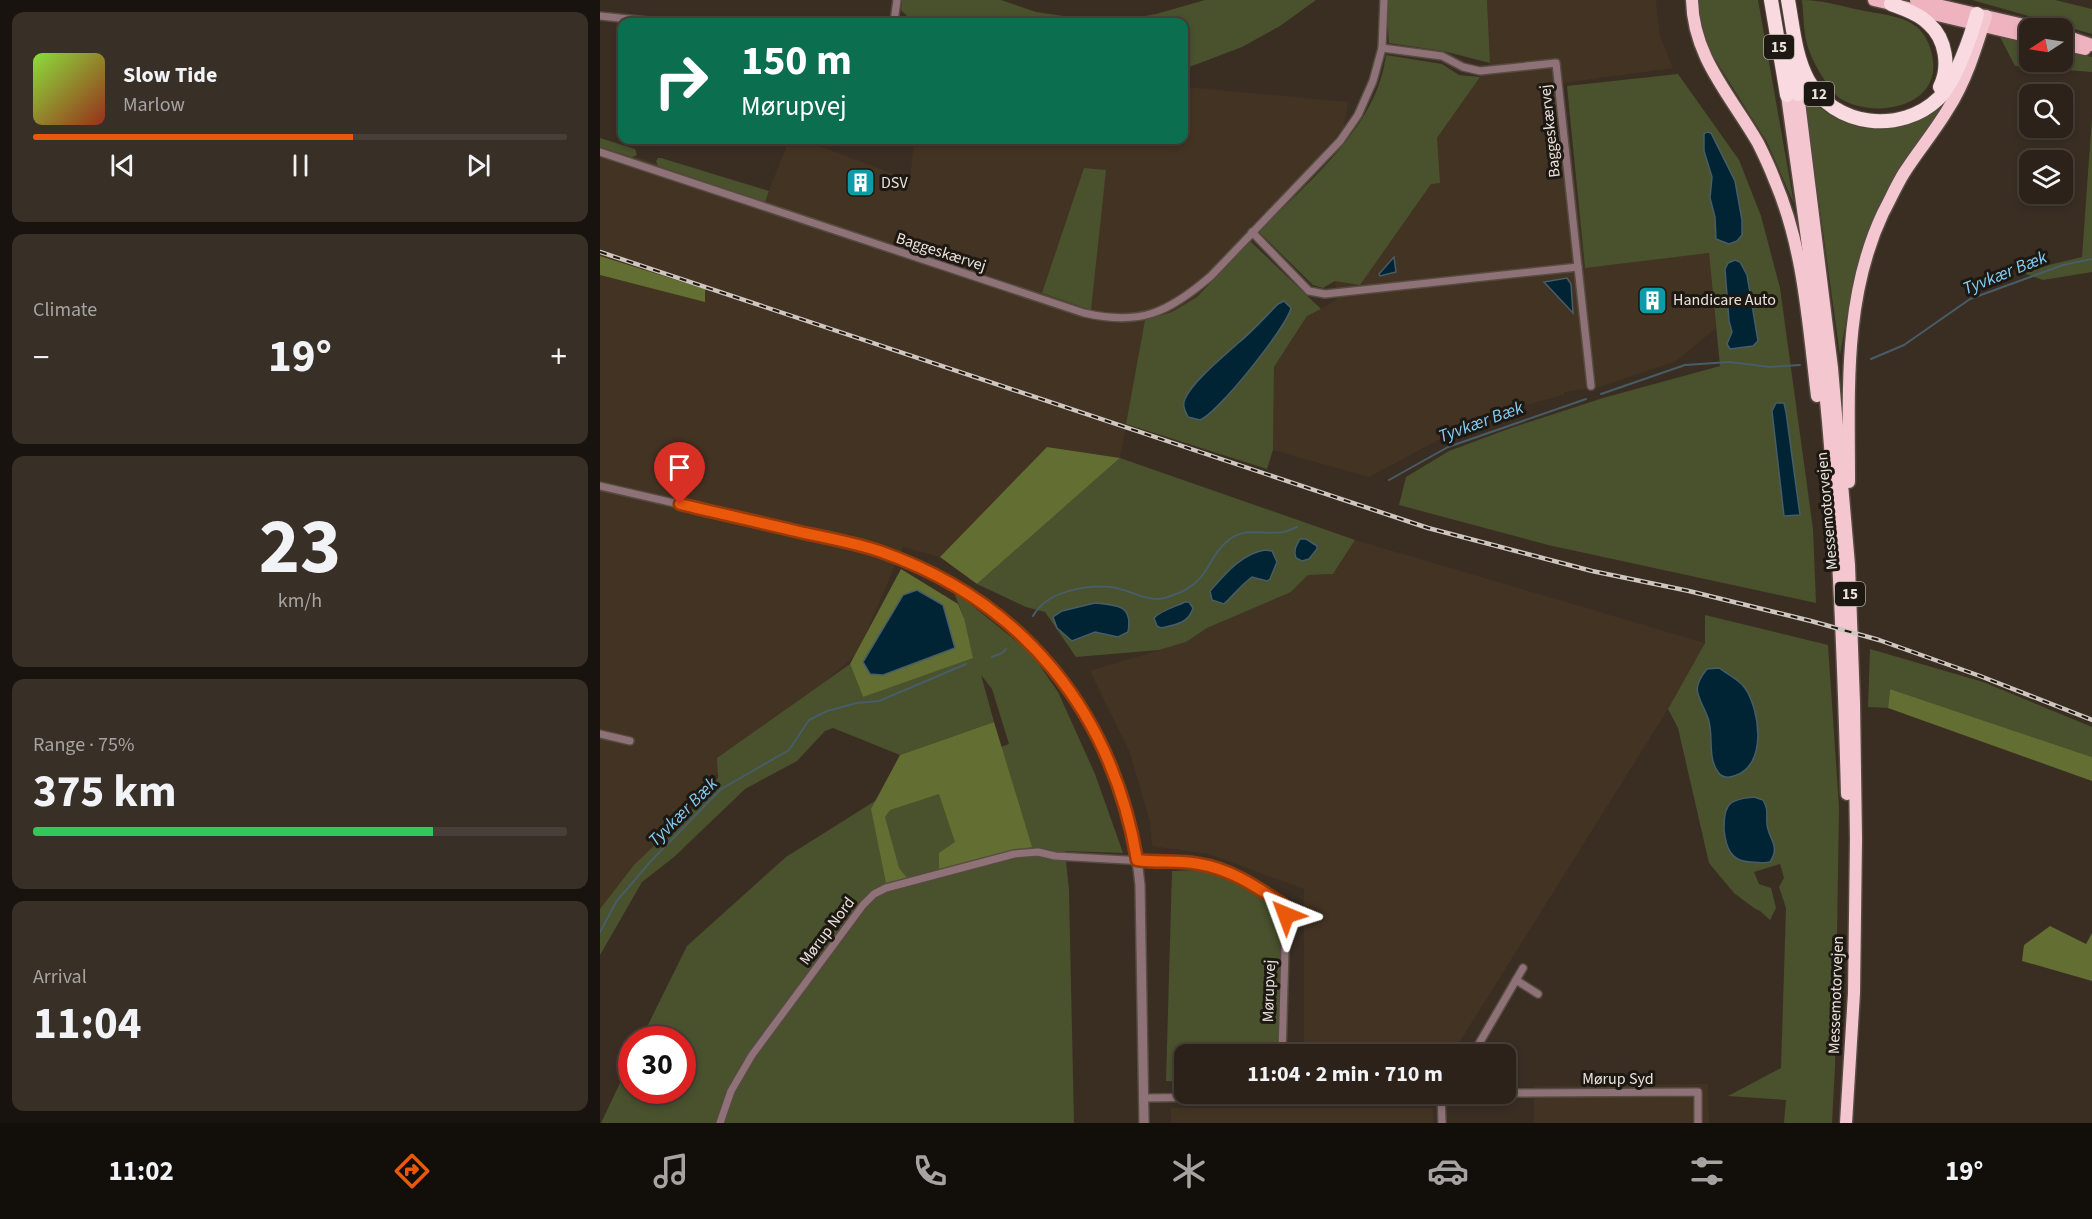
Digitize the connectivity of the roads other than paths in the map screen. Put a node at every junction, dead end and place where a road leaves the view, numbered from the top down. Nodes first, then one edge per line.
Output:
1 (897, 0) edge
2 (1384, 0) edge
3 (1692, 0) edge
4 (1771, 0) edge
5 (1781, 0) edge
6 (1788, 0) edge
7 (1874, 0) edge
8 (1916, 0) edge
9 (1891, 4) junction
10 (600, 16) edge
11 (619, 18) edge
12 (895, 18) edge
13 (1980, 20) junction
14 (2019, 26) edge
15 (2019, 32) edge
16 (2073, 39) edge
17 (2092, 45) edge
18 (2073, 46) edge
19 (1382, 48) junction
20 (2092, 50) edge
21 (1792, 94) junction
22 (1910, 116) junction
23 (600, 152) edge
24 (1252, 232) junction
25 (1578, 267) junction
26 (1591, 386) dead end
27 (600, 486) edge
28 (1836, 532) junction
29 (888, 554) joint
30 (1849, 565) junction
31 (600, 734) edge
32 (630, 741) dead end
33 (1137, 860) junction
34 (1523, 968) dead end
35 (1516, 980) junction
36 (1539, 994) dead end
37 (1282, 1044) edge
38 (1479, 1044) edge
39 (1516, 1093) edge
40 (1847, 1096) junction
41 (1144, 1098) junction
42 (1174, 1098) edge
43 (1441, 1104) edge
44 (720, 1123) edge
45 (1144, 1123) edge
46 (1442, 1123) edge
47 (1698, 1123) edge
48 (1846, 1123) edge

1 - 12 street
2 - 19 street, Baggeskærvej
3 - 28 highway
4 - 21 highway, Messemotorvejen / 15
5 - 21 highway, Messemotorvejen / 15
6 - 22 highway, 12
7 - 9 main road
8 - 13 main road
9 - 13 main road
9 - 22 highway
10 - 11 street
13 - 14 main road
13 - 15 main road
13 - 22 highway, 12
13 - 30 highway
16 - 17 main road
18 - 20 main road
19 - 24 street, Baggeskærvej
19 - 25 street, Baggeskærvej
21 - 28 highway, Messemotorvejen / 15
21 - 30 highway, Messemotorvejen / 15
23 - 24 street, Baggeskærvej
24 - 25 street
25 - 26 street, Baggeskærvej
27 - 29 street
28 - 40 highway, Messemotorvejen / 15
29 - 33 street
30 - 40 highway, Messemotorvejen / 15
31 - 32 street
33 - 37 street, Mørupvej
33 - 41 street
33 - 44 street, Mørup Nord
34 - 35 street
35 - 36 street
35 - 38 street
39 - 47 street, Mørup Syd
40 - 48 highway, Messemotorvejen / 15
41 - 42 street
41 - 45 street
43 - 46 street

